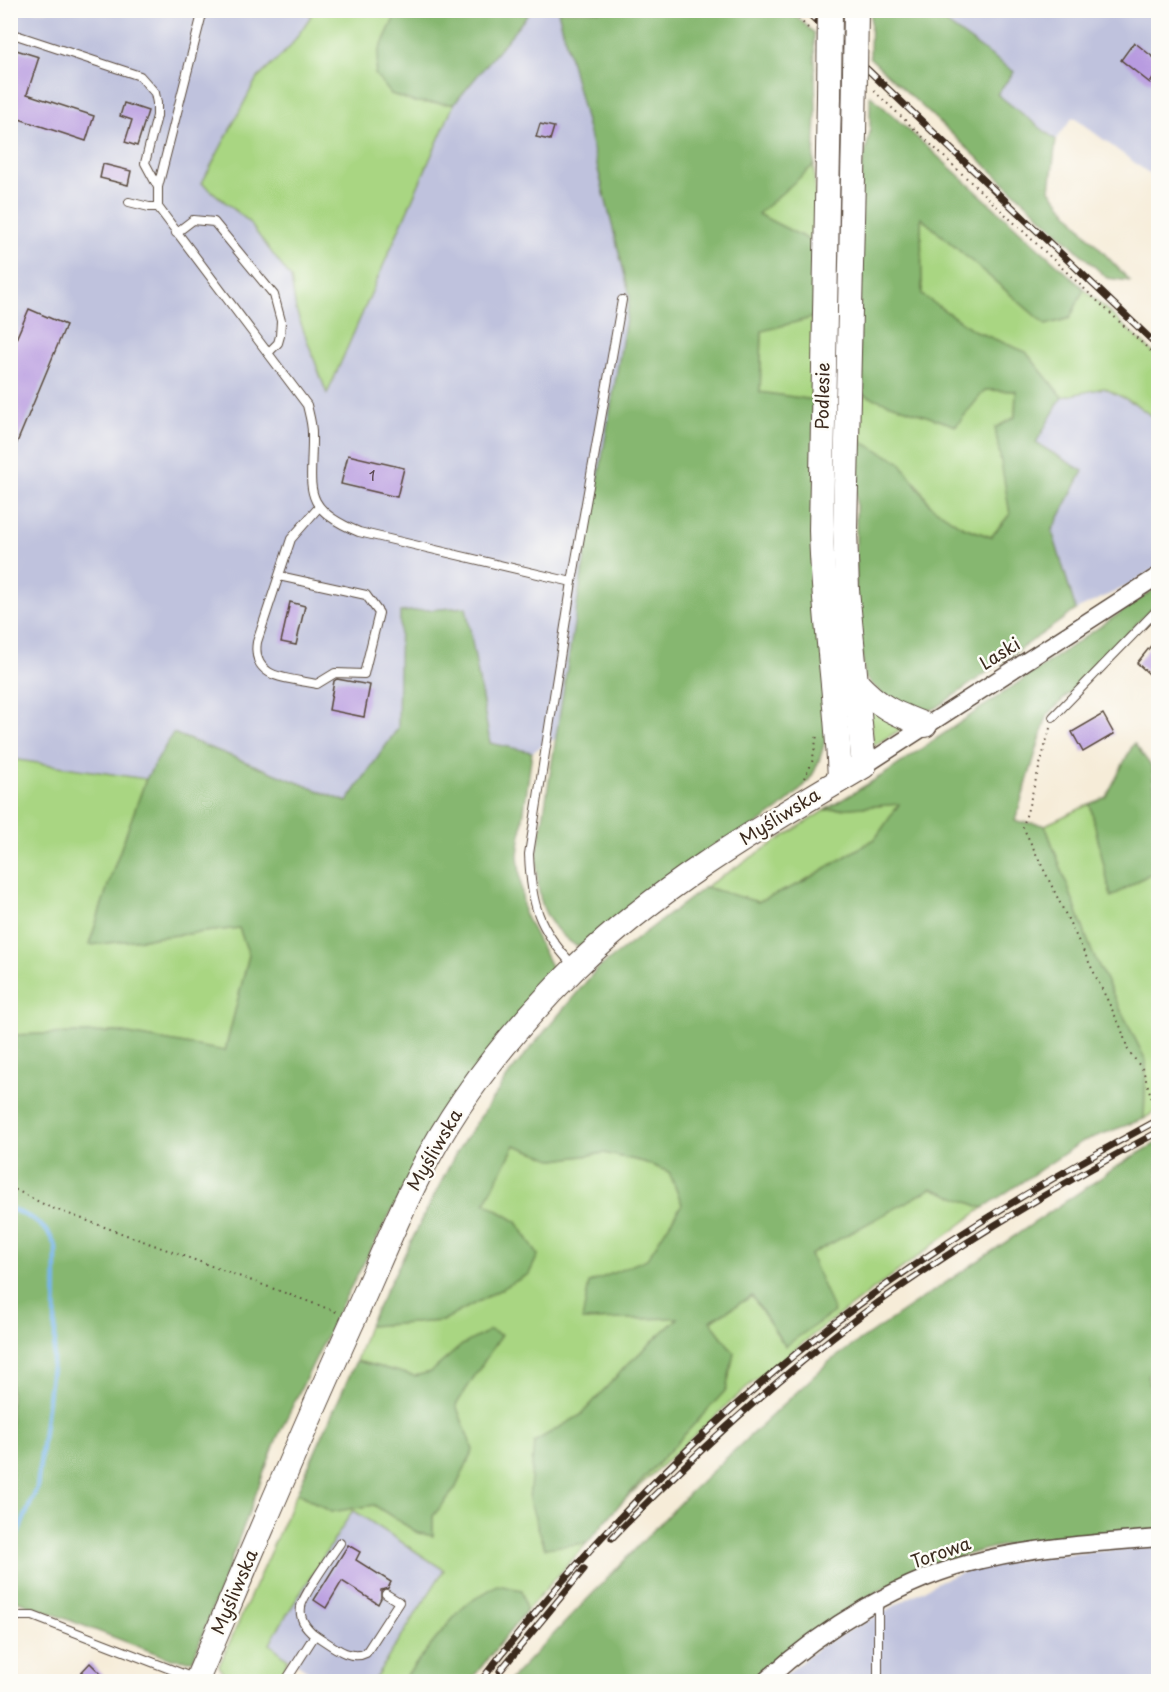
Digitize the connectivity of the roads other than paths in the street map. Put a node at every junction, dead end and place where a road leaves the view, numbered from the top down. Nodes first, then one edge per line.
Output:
1 (203, 10) edge
2 (830, 10) edge
3 (856, 10) edge
4 (10, 33) edge
5 (158, 187) junction
6 (129, 202) dead end
7 (158, 207) junction
8 (176, 233) junction
9 (622, 300) dead end
10 (268, 353) junction
11 (319, 507) junction
12 (279, 576) junction
13 (1158, 576) edge
14 (572, 582) junction
15 (1158, 609) edge
16 (856, 682) junction
17 (1053, 717) road end
18 (849, 719) junction
19 (925, 725) junction
20 (864, 766) junction
21 (840, 780) junction
22 (575, 968) junction
23 (1158, 1538) edge
24 (340, 1542) dead end
25 (386, 1594) dead end
26 (878, 1603) junction
27 (10, 1618) edge
28 (315, 1635) junction
29 (198, 1681) edge
30 (285, 1682) edge
31 (764, 1682) edge
32 (878, 1682) edge

1 - 5 lane
2 - 18 street, Podlesie, bridge
3 - 16 street, Podlesie, bridge
4 - 5 lane
5 - 7 lane
6 - 7 lane
7 - 8 lane
8 - 10 lane
8 - 10 lane
9 - 14 lane
10 - 11 lane
11 - 12 lane
11 - 14 lane
12 - 12 lane
13 - 19 street, Laski
14 - 22 lane
15 - 17 lane
16 - 18 street, Podlesie
16 - 19 street
18 - 20 street, Podlesie
18 - 21 street, Podlesie
19 - 20 street, Laski
20 - 21 street, Myśliwska
21 - 22 street, Myśliwska
22 - 29 street, Myśliwska
23 - 26 street, Torowa
24 - 28 lane
25 - 28 lane
26 - 31 street, Torowa
26 - 32 lane
27 - 29 lane
28 - 30 lane

